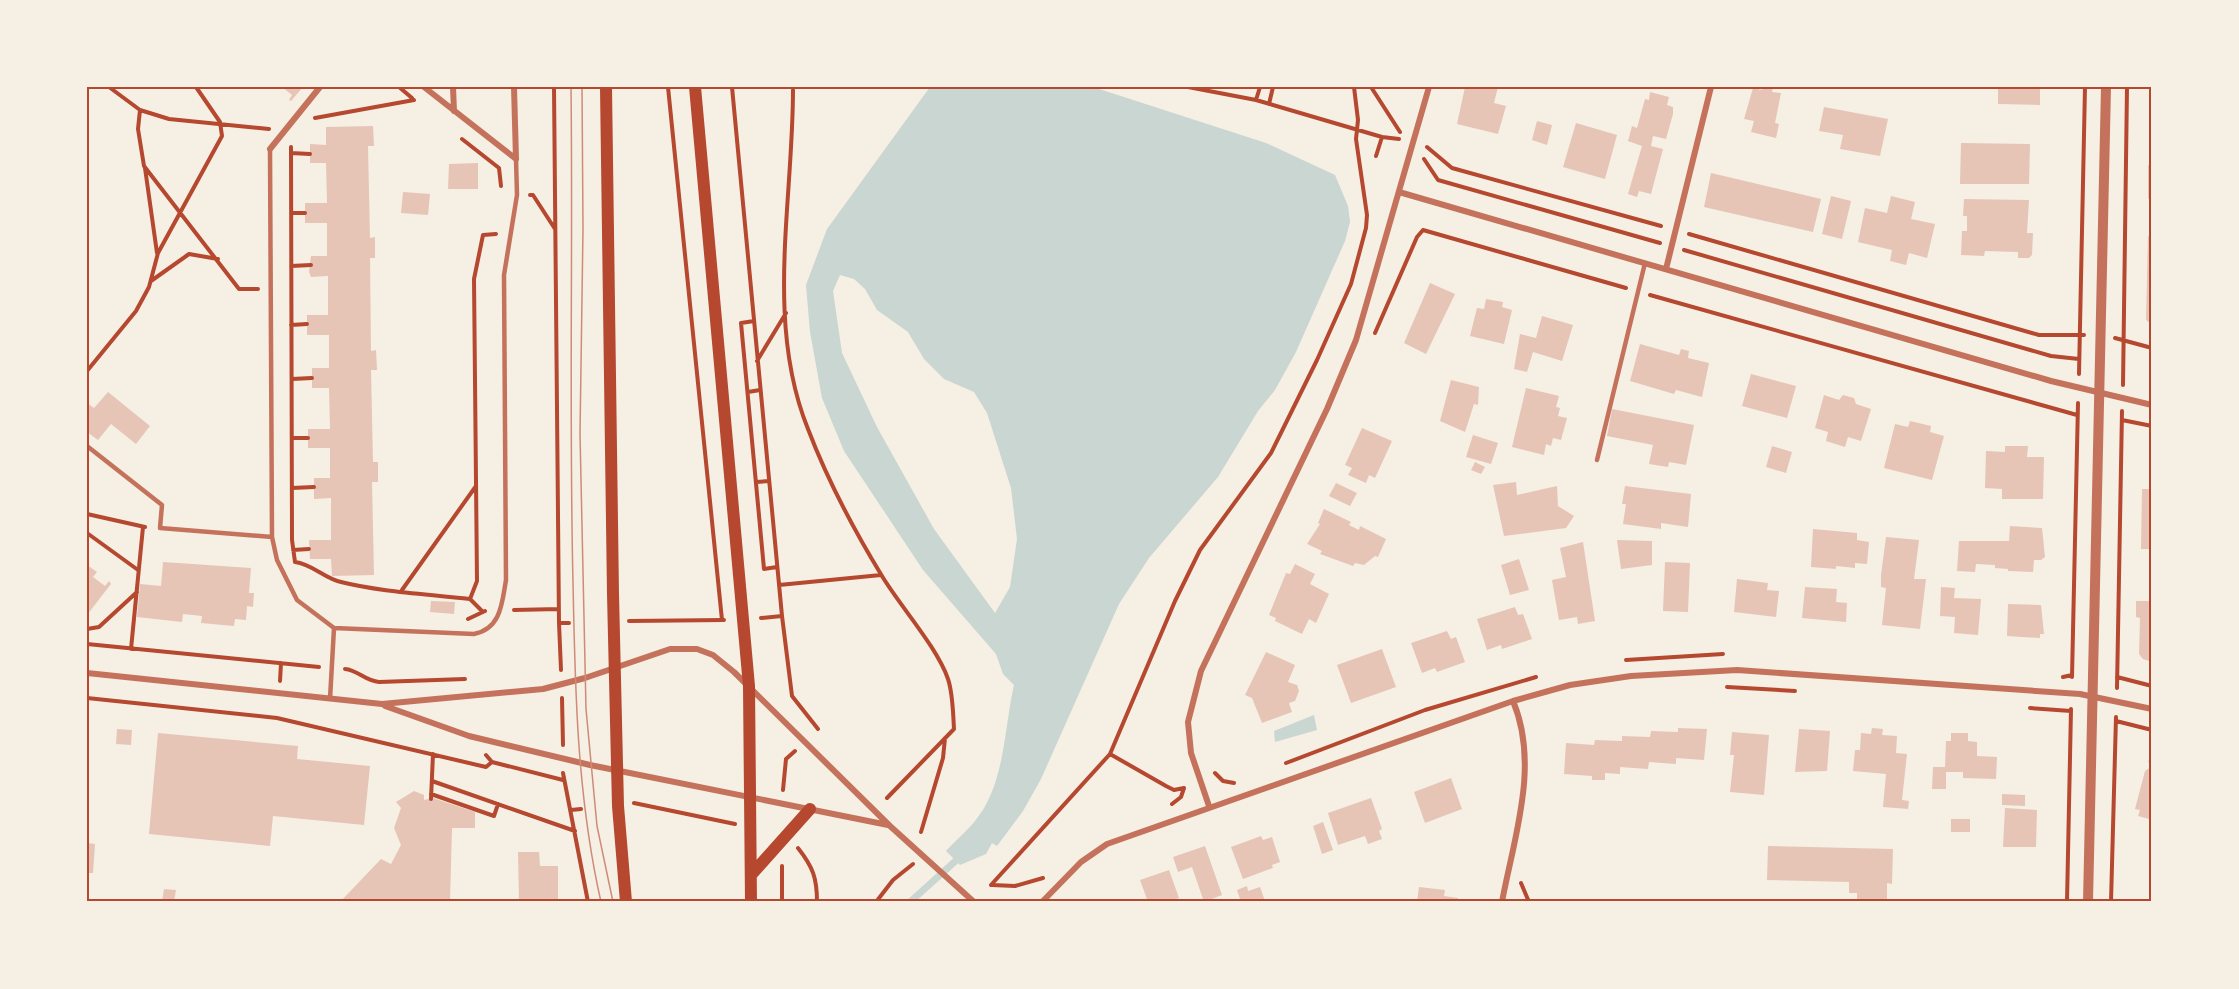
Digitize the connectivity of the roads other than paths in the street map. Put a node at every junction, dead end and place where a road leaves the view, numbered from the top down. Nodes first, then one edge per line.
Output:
1 (320, 87) edge
2 (424, 87) edge
3 (453, 87) edge
4 (514, 87) edge
5 (606, 87) edge
6 (695, 87) edge
7 (1429, 87) edge
8 (1711, 87) edge
9 (2106, 87) edge
10 (454, 111) junction
11 (270, 149) joint
12 (516, 159) junction
13 (1399, 192) junction
14 (1645, 263) junction
15 (1666, 269) junction
16 (2101, 394) junction
17 (2152, 405) edge
18 (87, 446) edge
19 (1597, 460) dead end
20 (272, 537) junction
21 (334, 628) junction
22 (615, 668) junction
23 (87, 673) edge
24 (749, 686) junction
25 (2093, 696) junction
26 (330, 699) junction
27 (1513, 701) junction
28 (382, 704) junction
29 (2152, 710) edge
30 (618, 771) junction
31 (751, 797) junction
32 (1209, 806) junction
33 (810, 809) junction
34 (890, 826) junction
35 (751, 876) junction
36 (626, 902) edge
37 (751, 902) edge
38 (974, 902) edge
39 (1042, 902) edge
40 (1502, 902) edge
41 (2088, 902) edge

1 - 11 street
2 - 10 street
3 - 10 street
4 - 12 street
5 - 22 main road
6 - 24 main road
7 - 13 street
8 - 15 street
9 - 16 street
10 - 12 street
11 - 20 lane
12 - 21 lane
13 - 14 street
13 - 32 street
14 - 15 street
14 - 19 lane
15 - 16 street
16 - 17 street
16 - 25 street
18 - 20 lane
20 - 21 lane
21 - 26 lane
22 - 24 street
22 - 28 street
22 - 30 main road
23 - 26 street
24 - 31 main road
24 - 34 street
25 - 27 street
25 - 29 street
25 - 41 street
26 - 28 street
27 - 32 street
27 - 40 street
28 - 30 street
30 - 31 street
30 - 36 main road
31 - 33 street
31 - 35 main road
32 - 39 street
33 - 34 street
33 - 35 main road
34 - 38 street
35 - 37 main road

